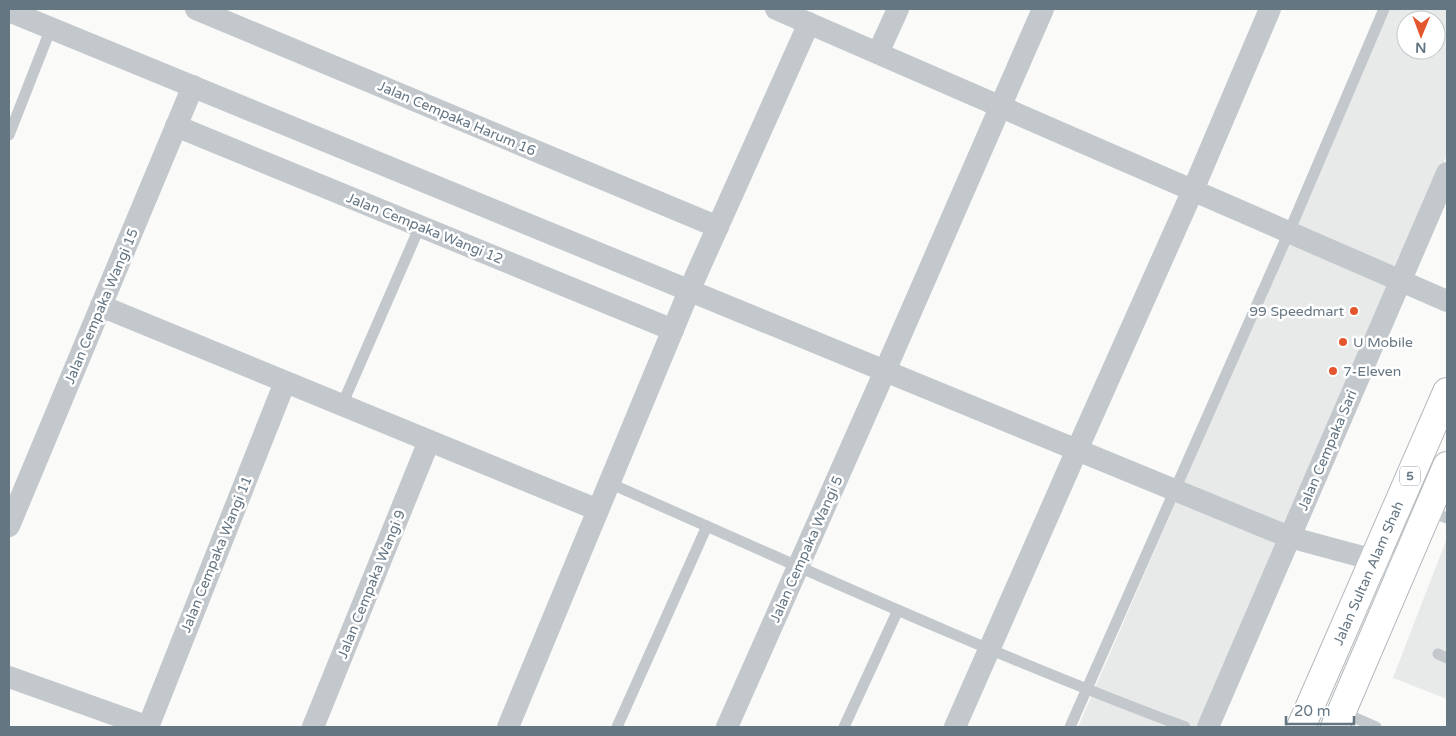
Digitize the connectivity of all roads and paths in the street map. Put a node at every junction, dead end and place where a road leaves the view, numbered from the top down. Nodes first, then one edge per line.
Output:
1 (196, 9) edge
2 (776, 9) edge
3 (898, 9) edge
4 (1043, 9) edge
5 (1270, 9) edge
6 (1384, 9) edge
7 (9, 11) edge
8 (809, 22) junction
9 (51, 28) junction
10 (878, 53) junction
11 (193, 86) junction
12 (1001, 107) junction
13 (176, 126) junction
14 (9, 135) edge
15 (1447, 173) edge
16 (1193, 190) junction
17 (420, 226) junction
18 (718, 226) junction
19 (1289, 232) junction
20 (1401, 281) junction
21 (690, 291) junction
22 (1447, 300) edge
23 (101, 306) junction
24 (673, 330) junction
25 (885, 371) junction
26 (285, 382) junction
27 (1447, 392) edge
28 (342, 405) junction
29 (429, 440) junction
30 (1077, 450) junction
31 (1447, 466) edge
32 (609, 483) junction
33 (1174, 489) junction
34 (598, 510) junction
35 (1438, 514) edge
36 (9, 526) edge
37 (707, 526) junction
38 (1289, 537) junction
39 (1374, 560) junction
40 (798, 566) junction
41 (1404, 568) junction
42 (898, 610) junction
43 (989, 650) junction
44 (9, 677) edge
45 (1086, 690) junction
46 (1339, 719) edge
47 (148, 727) edge
48 (314, 727) edge
49 (508, 727) edge
50 (617, 727) edge
51 (727, 727) edge
52 (844, 727) edge
53 (955, 727) edge
54 (1070, 727) edge
55 (1185, 727) edge
56 (1208, 727) edge
57 (1301, 727) edge
58 (1376, 727) edge

1 - 18 street, Jalan Cempaka Harum 16
2 - 8 street
3 - 10 street
4 - 12 street, Jalan Cempaka Wangi 5
5 - 16 street
6 - 19 lane
7 - 9 street
8 - 10 street
8 - 18 street
9 - 11 street
9 - 14 lane
10 - 12 street
11 - 13 street, Jalan Cempaka Wangi 15
11 - 21 street
12 - 16 street
12 - 25 street, Jalan Cempaka Wangi 5
13 - 17 street, Jalan Cempaka Wangi 12
13 - 23 street, Jalan Cempaka Wangi 15
15 - 20 street, Jalan Cempaka Sari
16 - 19 street
16 - 30 street
17 - 24 street, Jalan Cempaka Wangi 12
17 - 28 lane
18 - 21 street
19 - 20 street
19 - 33 lane
20 - 22 street
20 - 38 street, Jalan Cempaka Sari
21 - 24 street
21 - 25 street
23 - 26 street
23 - 36 street, Jalan Cempaka Wangi 15
24 - 32 street
25 - 30 street
25 - 40 street, Jalan Cempaka Wangi 5
26 - 28 street
26 - 47 street, Jalan Cempaka Wangi 11
27 - 39 highway, Jalan Sultan Alam Shah / 5
28 - 29 street
29 - 34 street
29 - 48 street, Jalan Cempaka Wangi 9
30 - 33 street
30 - 43 street
31 - 35 highway, 5
32 - 34 street
32 - 37 lane
33 - 38 street
33 - 45 lane
34 - 49 street
35 - 41 highway, 5
37 - 40 lane
37 - 50 lane
38 - 39 street
38 - 56 street, Jalan Cempaka Sari
39 - 41 street
39 - 57 highway, Jalan Sultan Alam Shah / 5
40 - 42 lane
40 - 51 street, Jalan Cempaka Wangi 5
41 - 46 highway, 5
42 - 43 lane
42 - 52 lane
43 - 45 lane
43 - 53 street
44 - 47 street
45 - 54 lane
45 - 55 lane
46 - 58 lane

